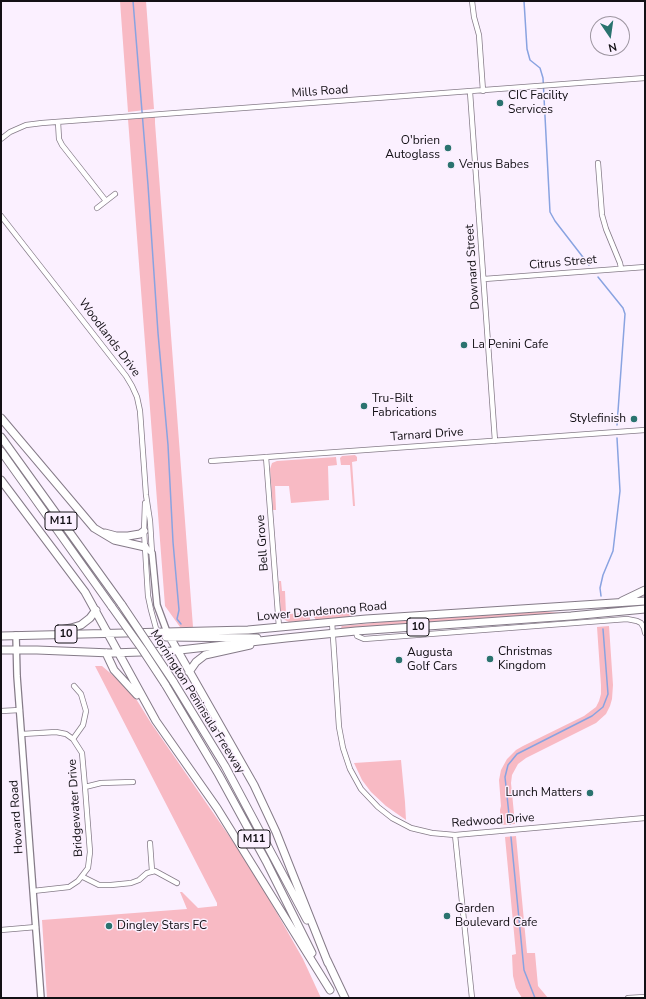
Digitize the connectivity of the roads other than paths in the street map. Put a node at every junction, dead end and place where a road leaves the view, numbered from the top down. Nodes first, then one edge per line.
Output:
1 (472, 1) edge
2 (645, 78) edge
3 (483, 91) junction
4 (470, 92) junction
5 (58, 122) junction
6 (1, 139) edge
7 (598, 163) dead end
8 (115, 194) dead end
9 (106, 201) junction
10 (97, 208) dead end
11 (1, 216) edge
12 (645, 267) edge
13 (621, 268) junction
14 (484, 279) junction
15 (1, 418) edge
16 (645, 430) edge
17 (1, 437) edge
18 (496, 441) junction
19 (1, 451) edge
20 (266, 457) junction
21 (211, 461) dead end
22 (1, 480) edge
23 (146, 495) junction
24 (98, 530) junction
25 (144, 531) junction
26 (145, 547) junction
27 (152, 553) junction
28 (645, 590) edge
29 (645, 601) edge
30 (614, 604) junction
31 (642, 609) edge
32 (96, 610) junction
33 (622, 611) junction
34 (645, 617) edge
35 (612, 620) junction
36 (332, 622) junction
37 (279, 627) junction
38 (356, 631) junction
39 (157, 632) junction
40 (108, 633) junction
41 (645, 633) edge
42 (333, 634) junction
43 (16, 635) junction
44 (24, 635) junction
45 (168, 635) junction
46 (1, 636) edge
47 (278, 639) junction
48 (266, 640) junction
49 (16, 649) junction
50 (1, 650) edge
51 (176, 651) junction
52 (106, 653) junction
53 (118, 653) junction
54 (189, 672) junction
55 (74, 686) dead end
56 (20, 710) junction
57 (1, 711) edge
58 (152, 714) junction
59 (22, 734) junction
60 (73, 739) junction
61 (133, 782) dead end
62 (85, 786) junction
63 (645, 818) edge
64 (455, 835) junction
65 (150, 843) dead end
66 (152, 871) junction
67 (83, 876) junction
68 (177, 883) dead end
69 (33, 891) junction
70 (36, 928) junction
71 (1, 930) edge
72 (328, 963) junction
73 (330, 990) junction
74 (645, 997) edge
75 (41, 998) edge
76 (334, 998) edge
77 (345, 998) edge
78 (472, 998) edge
79 (628, 998) edge

1 - 3 street
2 - 3 street, Mills Road
3 - 4 street, Mills Road
4 - 5 street, Mills Road
4 - 14 street, Downard Street
5 - 6 street, Mills Road
5 - 9 street
7 - 13 street
8 - 9 street
9 - 10 street
11 - 23 street, Woodlands Drive
12 - 13 street, Citrus Street
13 - 14 street, Citrus Street
14 - 18 street, Downard Street
15 - 24 highway
16 - 18 street, Tarnard Drive
17 - 72 highway, Mornington Peninsula Freeway / M11, bridge
18 - 20 street, Tarnard Drive
19 - 73 highway, Mornington Peninsula Freeway / M11, bridge
20 - 21 street, Tarnard Drive
20 - 37 street, Bell Grove
22 - 32 highway
23 - 25 street, Woodlands Drive
23 - 27 street, Woodlands Drive
24 - 25 highway
24 - 26 highway
25 - 26 street, Woodlands Drive
26 - 27 main road
26 - 39 street, Woodlands Drive
27 - 45 main road, Woodlands Drive
28 - 30 highway
29 - 30 highway, Lower Dandenong Road / 10
30 - 36 highway, Lower Dandenong Road / 10
31 - 33 highway, Lower Dandenong Road / 10
31 - 34 highway
32 - 40 highway
32 - 44 highway
33 - 35 street
33 - 38 highway, Lower Dandenong Road / 10
35 - 38 street, Lower Dandenong Road
35 - 41 street, Lower Dandenong Road
36 - 37 highway, Lower Dandenong Road / 10
36 - 42 street, Redwood Drive
37 - 45 highway, Lower Dandenong Road / 10
38 - 42 highway, Lower Dandenong Road / 10
39 - 40 highway, 10
39 - 45 highway
40 - 44 highway, 10
40 - 53 highway
42 - 47 highway, Lower Dandenong Road / 10
42 - 64 street, Redwood Drive
43 - 44 highway, 10
43 - 46 highway, 10
43 - 49 main road, Howard Road
45 - 47 highway
45 - 51 highway
47 - 48 highway, Lower Dandenong Road / 10
48 - 51 highway, Lower Dandenong Road / 10
48 - 54 highway
49 - 50 highway, Lower Dandenong Road / 10
49 - 52 highway, Lower Dandenong Road / 10
49 - 56 main road, Howard Road
51 - 53 highway, Lower Dandenong Road / 10
51 - 54 highway
52 - 53 highway, Lower Dandenong Road / 10
52 - 58 highway
53 - 58 highway
54 - 72 highway
55 - 60 street
56 - 57 street
56 - 59 main road, Howard Road
58 - 73 highway
59 - 60 street
59 - 69 main road, Howard Road
60 - 62 street, Bridgewater Drive
61 - 62 street
62 - 67 street, Bridgewater Drive
63 - 64 street, Redwood Drive
64 - 78 street
65 - 66 street
66 - 67 street
66 - 68 street
67 - 69 street
69 - 70 main road, Howard Road
70 - 71 street
70 - 75 main road, Howard Road
72 - 77 highway, Mornington Peninsula Freeway / M11
73 - 76 highway, Mornington Peninsula Freeway / M11
74 - 79 street

